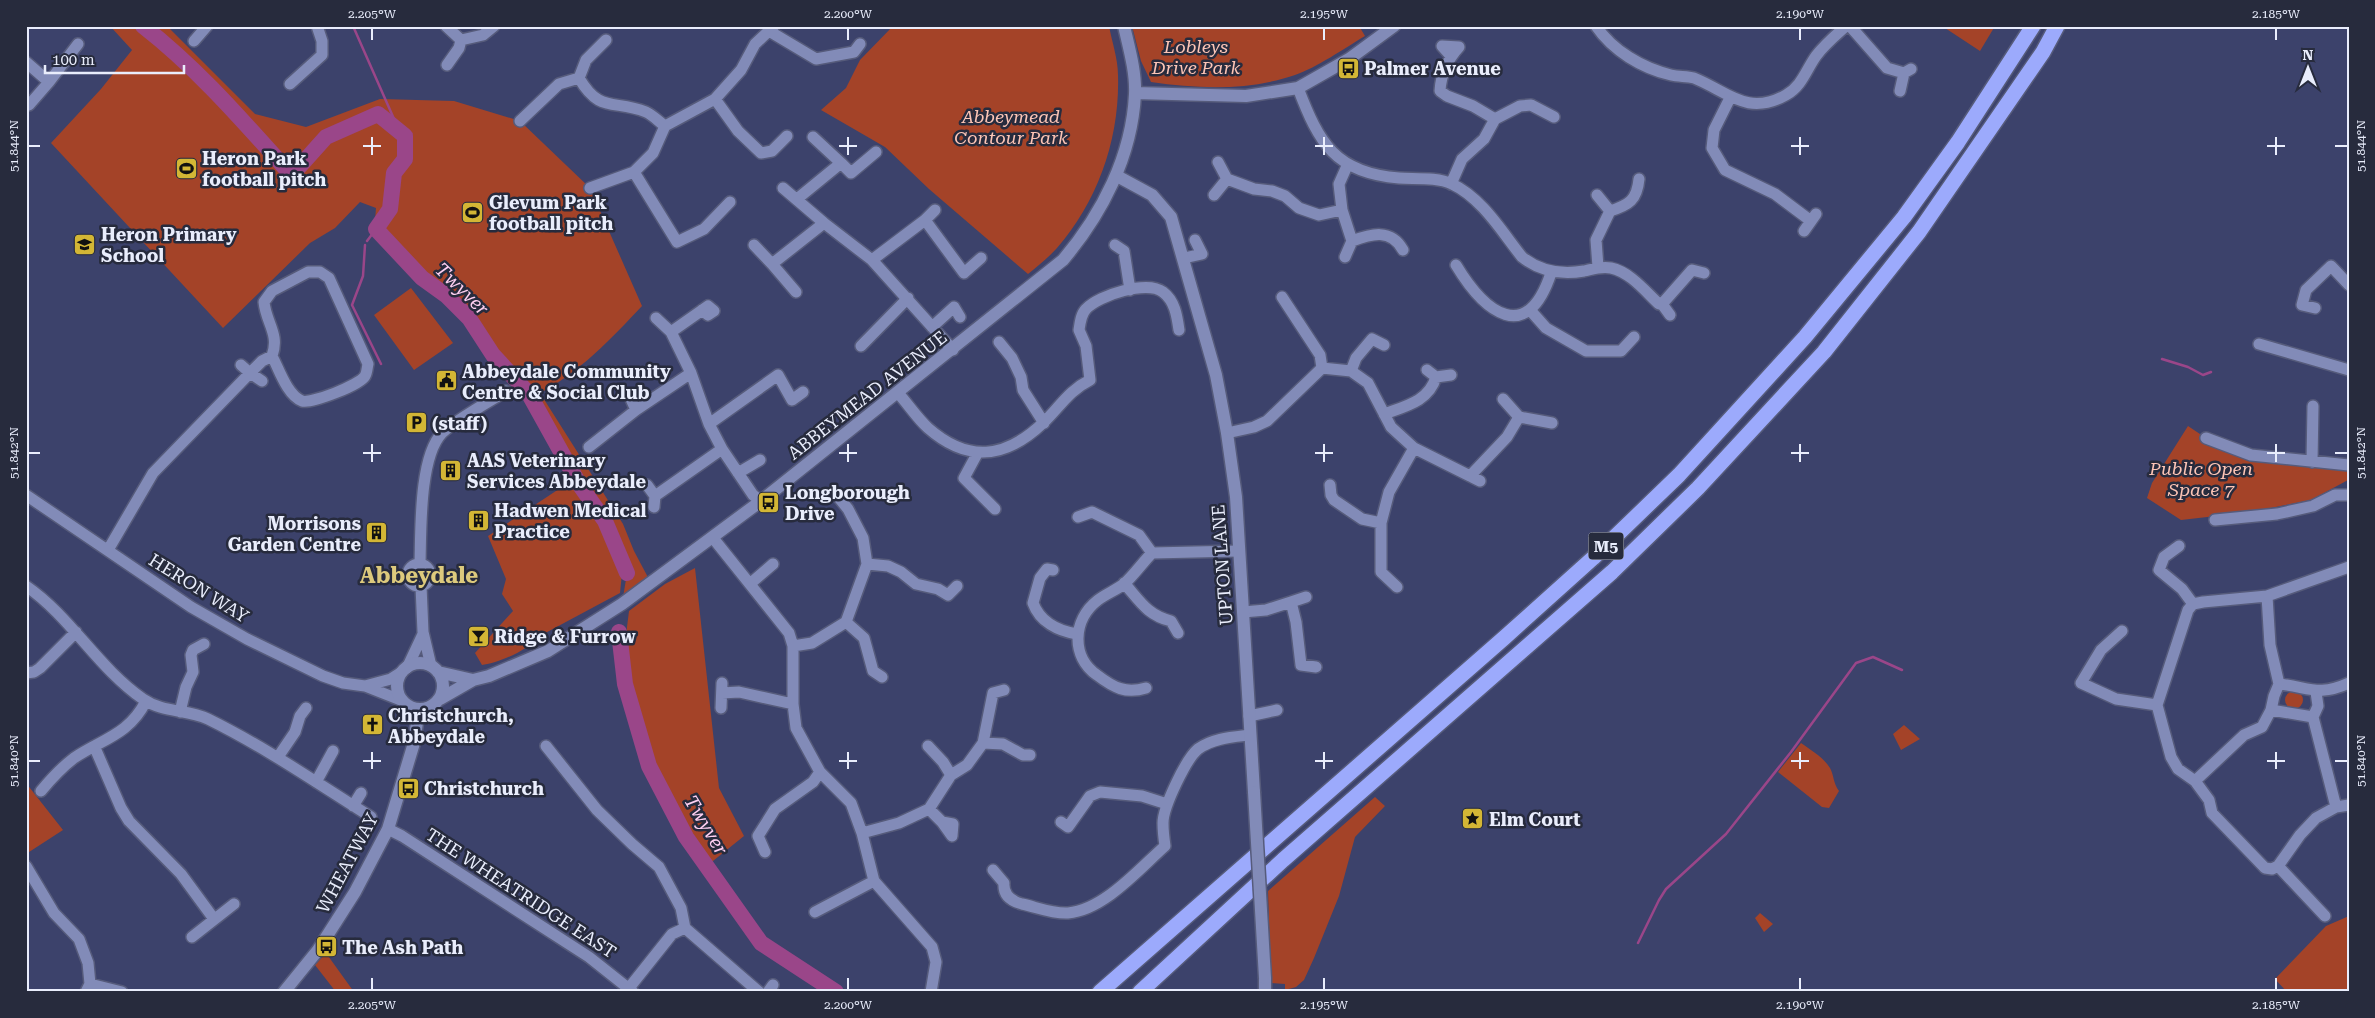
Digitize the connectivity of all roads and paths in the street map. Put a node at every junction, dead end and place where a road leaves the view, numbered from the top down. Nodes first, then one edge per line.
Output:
1 (317, 26) edge
2 (446, 26) edge
3 (494, 26) edge
4 (1124, 26) edge
5 (1394, 26) edge
6 (1596, 26) edge
7 (1846, 26) edge
8 (1850, 26) edge
9 (2033, 26) edge
10 (2057, 26) edge
11 (771, 29) edge
12 (206, 31) edge
13 (461, 40) junction
14 (606, 40) dead end
15 (194, 41) dead end
16 (78, 44) dead end
17 (860, 44) dead end
18 (1459, 47) dead end
19 (26, 62) edge
20 (446, 65) dead end
21 (579, 78) junction
22 (49, 82) junction
23 (290, 84) dead end
24 (1298, 88) junction
25 (1900, 92) dead end
26 (1135, 93) junction
27 (1730, 98) junction
28 (715, 99) junction
29 (30, 104) dead end
30 (1549, 114) dead end
31 (1495, 119) junction
32 (520, 121) dead end
33 (665, 126) junction
34 (787, 136) dead end
35 (813, 137) dead end
36 (876, 152) dead end
37 (1218, 162) dead end
38 (841, 163) junction
39 (1347, 166) junction
40 (634, 172) junction
41 (1117, 176) junction
42 (1227, 179) junction
43 (1452, 184) junction
44 (590, 188) dead end
45 (783, 188) dead end
46 (1641, 189) dead end
47 (1214, 195) dead end
48 (1598, 195) dead end
49 (797, 199) junction
50 (730, 202) dead end
51 (935, 210) dead end
52 (1342, 210) junction
53 (1610, 211) junction
54 (925, 220) junction
55 (824, 223) junction
56 (1804, 231) dead end
57 (1195, 240) dead end
58 (1352, 242) junction
59 (1115, 245) dead end
60 (754, 246) dead end
61 (1401, 246) dead end
62 (1346, 256) dead end
63 (982, 258) dead end
64 (1184, 258) junction
65 (872, 260) junction
66 (772, 264) junction
67 (1456, 265) dead end
68 (1598, 267) junction
69 (1552, 272) junction
70 (1704, 273) dead end
71 (2349, 285) edge
72 (1130, 290) junction
73 (796, 292) dead end
74 (1282, 297) dead end
75 (908, 298) junction
76 (1662, 304) junction
77 (2315, 308) dead end
78 (1530, 310) junction
79 (714, 311) dead end
80 (1670, 315) dead end
81 (960, 317) dead end
82 (656, 318) dead end
83 (932, 327) junction
84 (1179, 330) dead end
85 (671, 332) junction
86 (1630, 339) dead end
87 (1378, 340) dead end
88 (999, 342) dead end
89 (2259, 344) dead end
90 (860, 346) dead end
91 (953, 350) junction
92 (272, 356) junction
93 (785, 365) dead end
94 (1322, 368) junction
95 (246, 369) junction
96 (2349, 370) edge
97 (1350, 371) junction
98 (691, 373) junction
99 (1451, 374) dead end
100 (778, 376) junction
101 (262, 381) dead end
102 (506, 391) dead end
103 (803, 392) dead end
104 (898, 393) junction
105 (631, 399) dead end
106 (1503, 399) dead end
107 (2312, 406) dead end
108 (636, 410) junction
109 (1384, 414) junction
110 (1519, 417) junction
111 (1044, 423) junction
112 (1552, 423) dead end
113 (709, 424) junction
114 (1227, 433) junction
115 (2206, 438) dead end
116 (589, 447) dead end
117 (1414, 448) junction
118 (722, 449) junction
119 (977, 454) junction
120 (2312, 462) junction
121 (758, 465) dead end
122 (2349, 465) edge
123 (738, 473) junction
124 (646, 485) dead end
125 (1330, 485) dead end
126 (835, 493) dead end
127 (26, 495) edge
128 (2349, 495) edge
129 (761, 501) junction
130 (995, 509) dead end
131 (1078, 517) dead end
132 (2214, 520) dead end
133 (1381, 523) junction
134 (713, 538) junction
135 (2179, 546) dead end
136 (108, 550) junction
137 (1152, 552) junction
138 (1238, 552) junction
139 (420, 563) junction
140 (773, 564) dead end
141 (867, 564) junction
142 (2349, 568) edge
143 (1053, 570) dead end
144 (751, 583) junction
145 (1124, 583) junction
146 (26, 586) edge
147 (422, 586) junction
148 (957, 586) dead end
149 (1397, 587) dead end
150 (2267, 596) junction
151 (1306, 597) dead end
152 (1291, 602) junction
153 (2193, 604) junction
154 (1243, 612) junction
155 (846, 622) junction
156 (2122, 631) dead end
157 (76, 632) junction
158 (423, 632) junction
159 (1178, 633) dead end
160 (1077, 634) junction
161 (204, 644) dead end
162 (793, 646) junction
163 (1316, 667) dead end
164 (434, 669) junction
165 (405, 670) junction
166 (26, 673) edge
167 (882, 677) dead end
168 (473, 680) junction
169 (2349, 683) edge
170 (2279, 684) junction
171 (365, 686) junction
172 (1146, 688) dead end
173 (1004, 690) dead end
174 (2316, 692) junction
175 (440, 698) junction
176 (146, 701) junction
177 (403, 701) junction
178 (793, 704) junction
179 (2157, 705) junction
180 (721, 708) dead end
181 (419, 709) junction
182 (1277, 710) dead end
183 (2271, 710) junction
184 (180, 712) junction
185 (299, 712) dead end
186 (1249, 716) junction
187 (2313, 717) junction
188 (1250, 735) junction
189 (983, 743) junction
190 (546, 746) dead end
191 (928, 746) dead end
192 (95, 748) junction
193 (333, 751) dead end
194 (278, 757) junction
195 (1025, 757) dead end
196 (820, 772) junction
197 (951, 775) junction
198 (2195, 781) junction
199 (316, 782) junction
200 (41, 791) dead end
201 (361, 793) dead end
202 (1167, 804) junction
203 (2349, 805) edge
204 (353, 806) junction
205 (2336, 807) junction
206 (929, 809) junction
207 (371, 817) dead end
208 (942, 822) dead end
209 (1068, 827) dead end
210 (388, 829) junction
211 (862, 833) junction
212 (766, 852) dead end
213 (26, 866) edge
214 (2278, 866) junction
215 (993, 870) dead end
216 (874, 881) junction
217 (234, 904) dead end
218 (822, 912) dead end
219 (2325, 916) dead end
220 (214, 919) junction
221 (685, 928) junction
222 (192, 937) dead end
223 (1265, 985) edge
224 (88, 988) edge
225 (631, 990) edge
226 (122, 992) edge
227 (284, 992) edge
228 (759, 992) edge
229 (930, 992) edge
230 (1100, 992) edge
231 (1140, 992) edge

1 - 23 street
2 - 13 street
3 - 13 street
4 - 26 street, ABBEYMEAD AVENUE
5 - 24 street
6 - 27 street
7 - 27 street
8 - 25 street
9 - 230 highway, M5
10 - 231 highway, M5
11 - 17 street
11 - 28 street
12 - 15 street
13 - 20 street
14 - 21 street
16 - 22 street
18 - 31 street
19 - 22 street
21 - 32 street
21 - 33 street
22 - 29 street
24 - 26 street
24 - 39 street
26 - 41 street, ABBEYMEAD AVENUE
27 - 56 street
28 - 33 street
28 - 34 street
30 - 31 street
31 - 43 street
33 - 40 street
35 - 38 street
36 - 38 street
37 - 42 street
38 - 49 street
39 - 43 street
39 - 52 street
40 - 44 street
40 - 50 street
41 - 64 street, UPTON LANE
41 - 91 street, ABBEYMEAD AVENUE
42 - 47 street
42 - 52 street
43 - 69 street
45 - 49 street
46 - 53 street
48 - 53 street
49 - 55 street
51 - 54 street
52 - 58 street
53 - 68 street
54 - 63 street
54 - 65 street
55 - 65 street
55 - 66 street
57 - 64 street
58 - 61 street
58 - 62 street
59 - 72 street
60 - 66 street
64 - 114 street, UPTON LANE
65 - 75 street
66 - 73 street
67 - 78 street
68 - 69 street
68 - 76 street
69 - 78 street
70 - 76 street
71 - 77 street
72 - 84 street
72 - 111 street
74 - 94 street
75 - 83 street
75 - 90 street
76 - 80 street
78 - 86 street
79 - 85 street
81 - 83 street
82 - 85 street
83 - 91 street
85 - 98 street
87 - 97 street
88 - 111 street
89 - 96 street
91 - 104 street, ABBEYMEAD AVENUE
92 - 92 street
92 - 95 street
93 - 100 street
94 - 97 street
94 - 114 street
95 - 101 street
95 - 136 street
97 - 109 street
98 - 108 street
98 - 113 street
99 - 109 street
100 - 103 street
100 - 113 street
102 - 139 street
104 - 119 street
104 - 129 street, ABBEYMEAD AVENUE
105 - 108 street
106 - 110 street
107 - 120 street
108 - 116 street
109 - 117 street
110 - 112 street
110 - 117 street
111 - 119 street
113 - 118 street
114 - 138 street, UPTON LANE
115 - 120 street
117 - 133 street
118 - 123 street
118 - 124 street
119 - 130 street
120 - 122 street
121 - 123 street
123 - 129 street
125 - 133 street
126 - 141 street
127 - 136 street, HERON WAY
128 - 132 street
129 - 134 street, ABBEYMEAD AVENUE
131 - 137 street
133 - 149 street
134 - 144 street
134 - 168 street, ABBEYMEAD AVENUE
135 - 153 street
136 - 171 street, HERON WAY
137 - 138 street
137 - 145 street
138 - 154 street, UPTON LANE
139 - 147 street
139 - 147 street
140 - 144 street
141 - 148 street
141 - 155 street
142 - 150 street
143 - 160 street
144 - 162 street
145 - 159 street
145 - 160 street
146 - 157 street
147 - 158 street
150 - 153 street
150 - 170 street
151 - 152 street
152 - 154 street
152 - 163 street
153 - 179 street
154 - 186 street, UPTON LANE
155 - 162 street
155 - 167 street
156 - 179 street
157 - 166 street
157 - 176 street
158 - 164 street
158 - 165 street
160 - 172 street
161 - 184 street
162 - 178 street
164 - 165 street
164 - 168 street, ABBEYMEAD AVENUE
164 - 175 street
165 - 171 street, HERON WAY
165 - 177 street
168 - 175 street, ABBEYMEAD AVENUE
169 - 174 street
170 - 174 street
170 - 183 street
171 - 177 street, HERON WAY
173 - 189 street
174 - 187 street
175 - 181 street
176 - 184 street
176 - 192 street
177 - 181 street
178 - 180 street
178 - 196 street
179 - 198 street
181 - 210 street, WHEATWAY
182 - 186 street
183 - 187 street
183 - 198 street
184 - 194 street
185 - 194 street
186 - 188 street, UPTON LANE
187 - 205 street
188 - 202 street
188 - 223 street, UPTON LANE, bridge
189 - 195 street
189 - 197 street
190 - 221 street
191 - 197 street
192 - 200 street
192 - 220 street
193 - 199 street
194 - 199 street
196 - 211 street
196 - 212 street
197 - 206 street
198 - 214 street
199 - 204 street
201 - 204 street
202 - 209 street
202 - 215 street
203 - 205 street
204 - 207 street
205 - 214 street
206 - 208 street
206 - 211 street
210 - 225 street, THE WHEATRIDGE EAST
210 - 227 street, WHEATWAY
211 - 216 street
213 - 224 street
214 - 219 street
216 - 218 street
216 - 229 street
217 - 220 street
220 - 222 street
221 - 225 street
221 - 228 street
224 - 226 street

